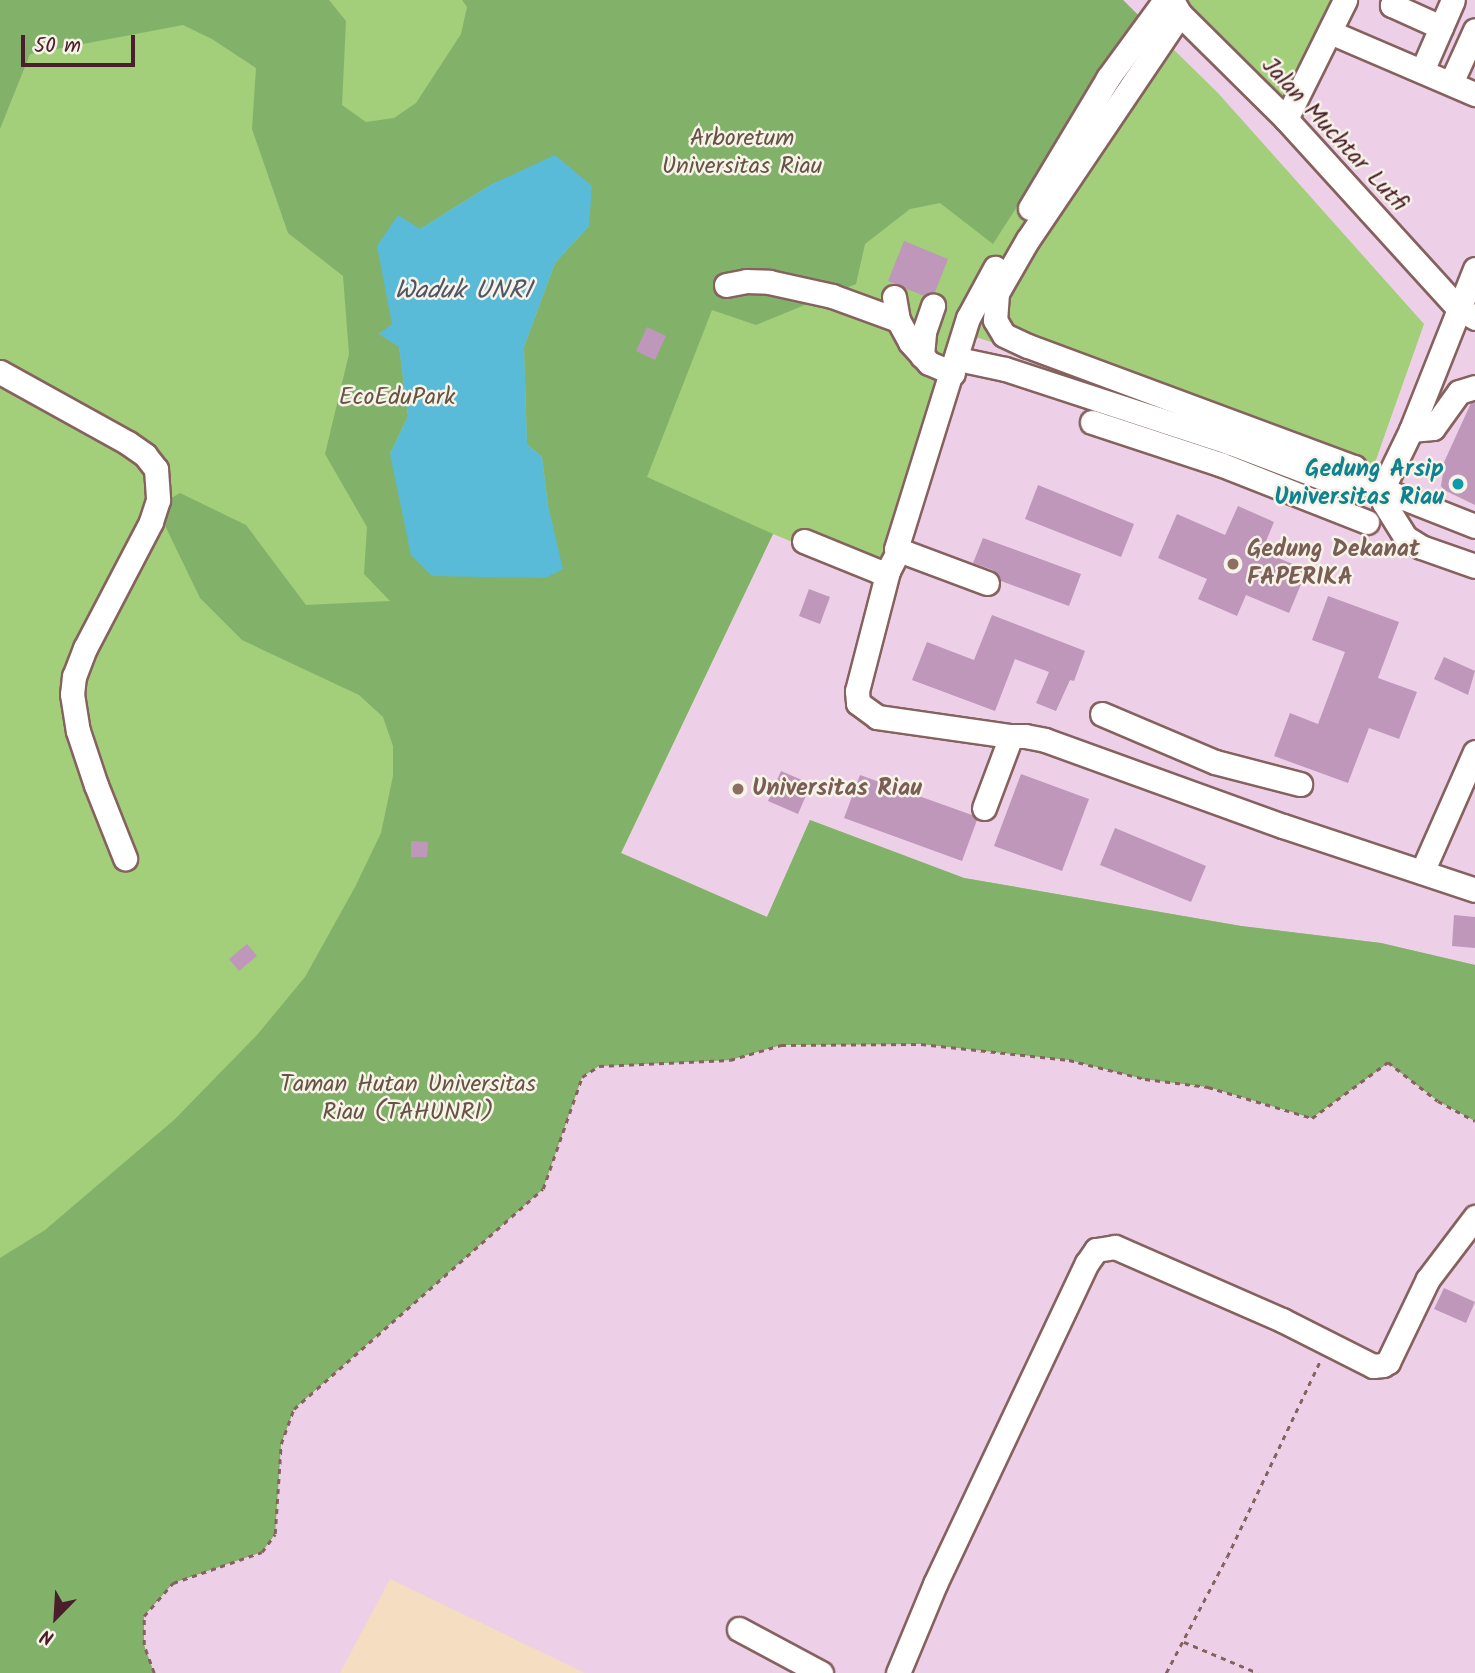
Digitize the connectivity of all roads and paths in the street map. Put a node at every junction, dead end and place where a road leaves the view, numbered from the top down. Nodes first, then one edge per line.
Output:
1 (1345, 0) edge
2 (1453, 0) edge
3 (1172, 5) edge
4 (1391, 8) edge
5 (1441, 27) junction
6 (1475, 30) edge
7 (1330, 32) junction
8 (1422, 71) junction
9 (1451, 83) junction
10 (1475, 94) edge
11 (1286, 120) junction
12 (1475, 269) edge
13 (726, 285) dead end
14 (933, 306) dead end
15 (1466, 313) edge
16 (922, 356) junction
17 (956, 366) junction
18 (0, 372) edge
19 (1475, 387) edge
20 (1092, 422) dead end
21 (1411, 430) junction
22 (1231, 443) junction
23 (1220, 464) junction
24 (1287, 477) junction
25 (1374, 487) junction
26 (1367, 522) dead end
27 (1475, 526) edge
28 (804, 541) dead end
29 (896, 549) junction
30 (1475, 566) edge
31 (888, 571) junction
32 (987, 583) dead end
33 (1102, 714) dead end
34 (1011, 736) junction
35 (1475, 752) edge
36 (1215, 762) junction
37 (1300, 784) dead end
38 (1196, 794) junction
39 (984, 808) dead end
40 (125, 858) dead end
41 (1422, 872) junction
42 (1475, 890) edge
43 (1475, 1121) edge
44 (1475, 1217) edge
45 (1329, 1342) junction
46 (740, 1629) dead end
47 (1183, 1641) junction
48 (154, 1673) edge
49 (821, 1673) edge
50 (898, 1673) edge
51 (1166, 1673) edge
52 (1258, 1673) edge

1 - 7 street
2 - 5 street
3 - 11 street, Jalan Muchtar Lutfi
3 - 17 street
3 - 25 street
4 - 5 street
5 - 8 street
6 - 9 street
7 - 8 street
7 - 11 street
8 - 9 street
9 - 10 street
11 - 15 street, Jalan Muchtar Lutfi
12 - 15 street
13 - 16 street
14 - 16 street
15 - 21 street
16 - 17 street
17 - 22 street
17 - 29 street
18 - 40 street
19 - 21 street
20 - 23 street
21 - 25 street
22 - 23 street
22 - 24 street
23 - 24 street
24 - 25 street
24 - 26 street
25 - 27 street
25 - 30 street
28 - 31 street
29 - 31 street
29 - 32 street
31 - 34 street
33 - 36 street
34 - 38 street
34 - 39 street
35 - 41 street
36 - 37 street
36 - 38 street
38 - 41 street
41 - 42 street
43 - 48 path
44 - 45 street
45 - 47 path
45 - 50 street
46 - 49 street
47 - 51 path
47 - 52 path

